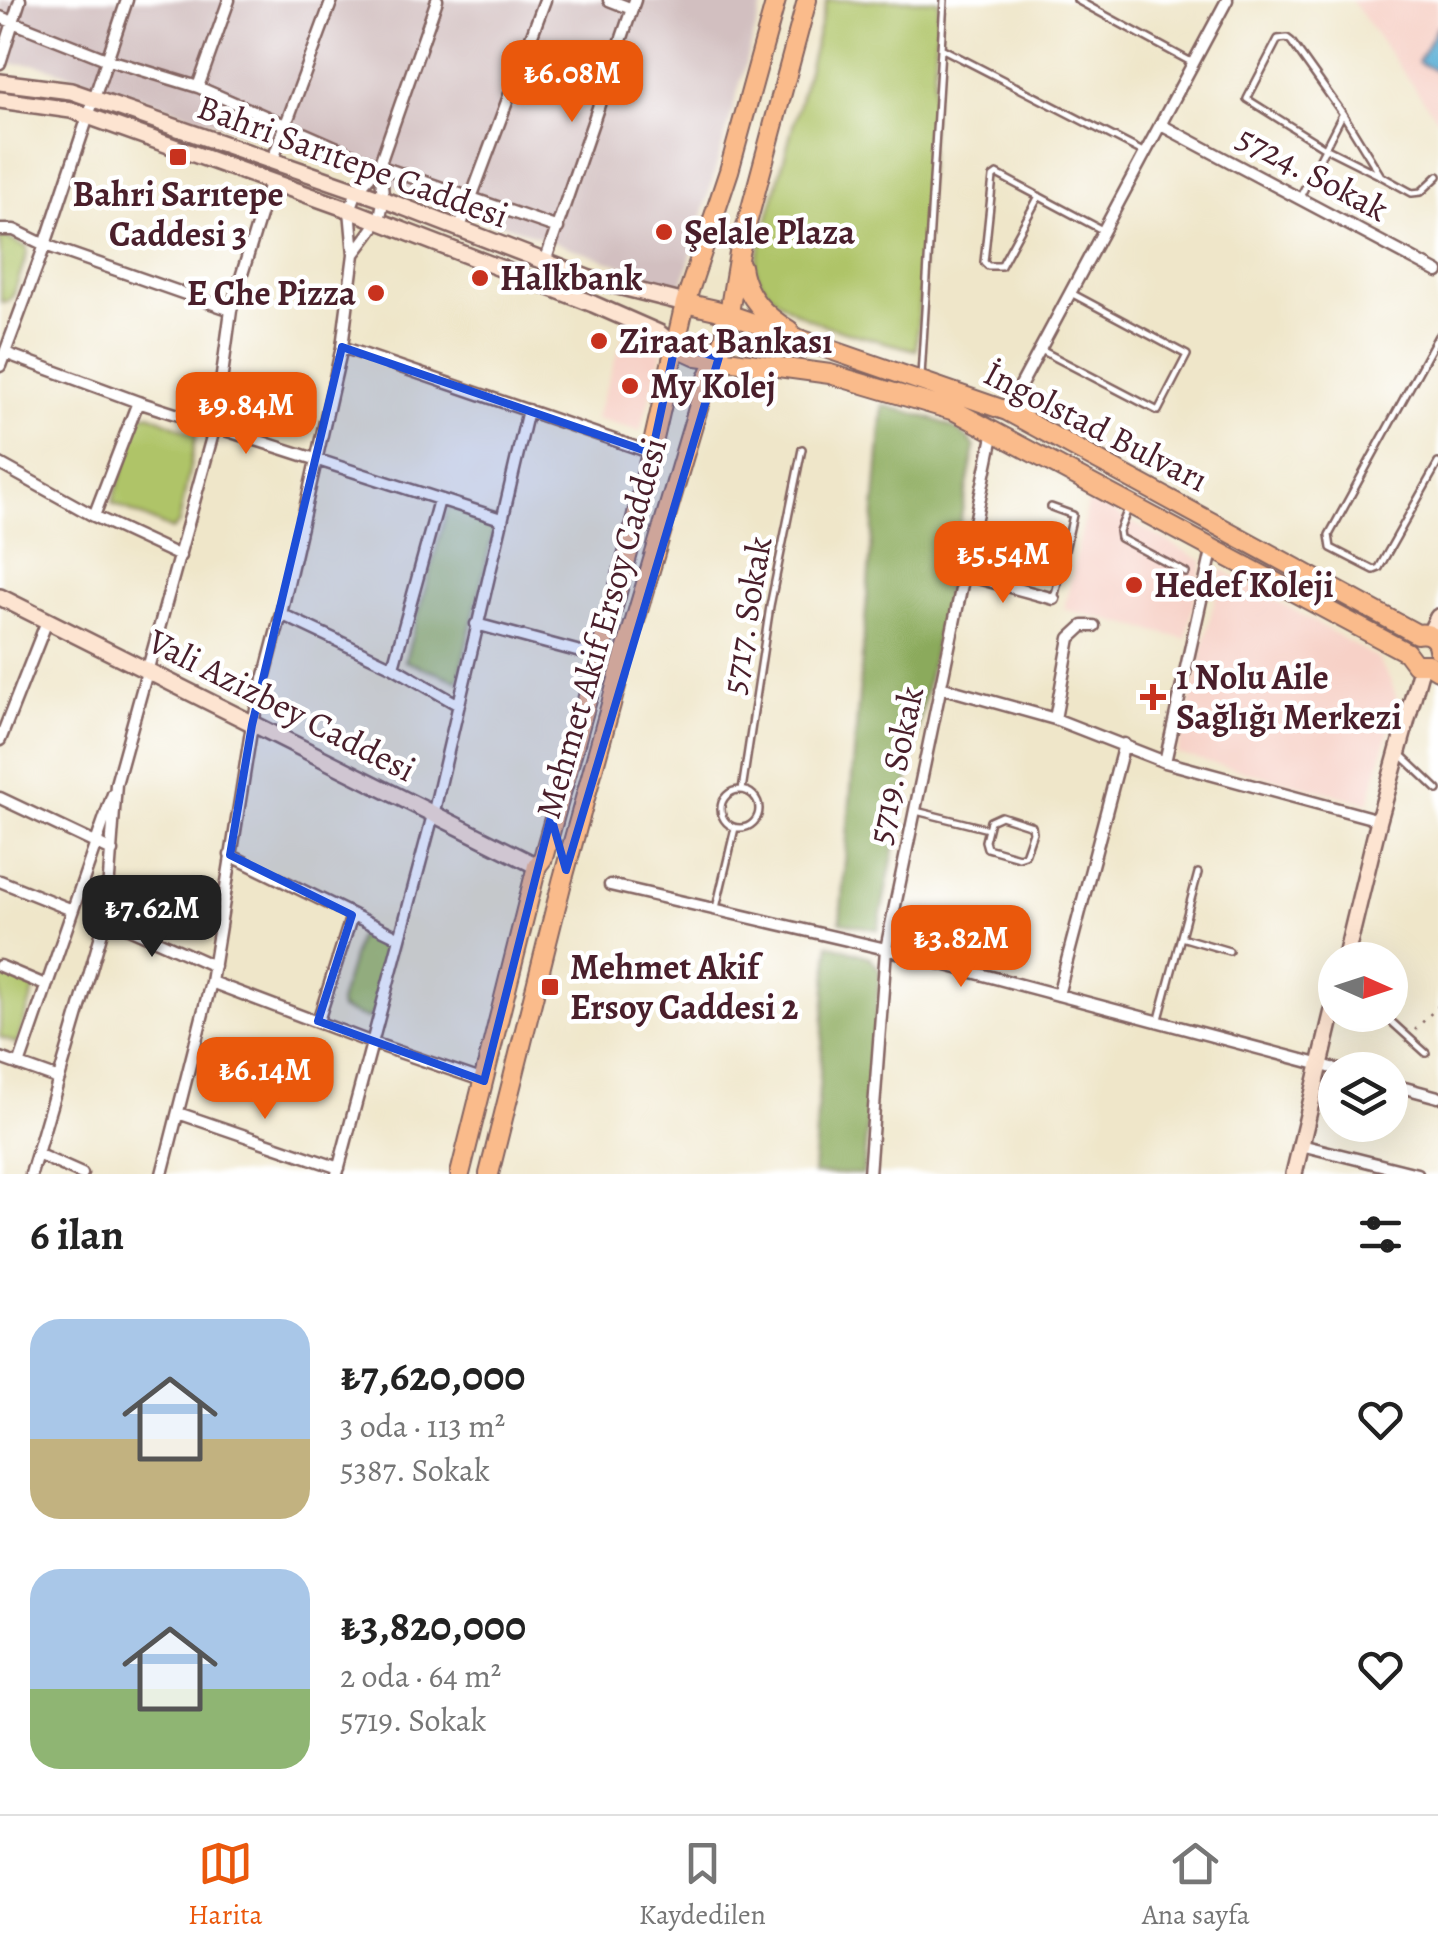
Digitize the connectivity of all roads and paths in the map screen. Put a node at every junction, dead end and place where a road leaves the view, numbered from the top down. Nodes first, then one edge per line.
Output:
1 (20, 0) edge
2 (127, 0) edge
3 (229, 0) edge
4 (332, 0) edge
5 (437, 0) edge
6 (545, 0) edge
7 (610, 0) edge
8 (776, 0) edge
9 (807, 0) edge
10 (944, 0) edge
11 (1076, 0) edge
12 (1227, 0) edge
13 (634, 4) edge
14 (0, 17) edge
15 (12, 22) junction
16 (941, 48) junction
17 (106, 58) junction
18 (0, 63) edge
19 (1194, 64) junction
20 (0, 82) edge
21 (198, 87) junction
22 (94, 98) junction
23 (0, 100) edge
24 (1342, 114) junction
25 (88, 116) junction
26 (1161, 125) junction
27 (286, 128) junction
28 (1326, 148) junction
29 (1146, 154) junction
30 (272, 162) junction
31 (379, 166) junction
32 (1381, 176) junction
33 (1438, 176) edge
34 (270, 183) junction
35 (357, 191) junction
36 (1038, 196) junction
37 (1300, 197) junction
38 (471, 199) junction
39 (385, 200) junction
40 (350, 210) junction
41 (378, 222) junction
42 (558, 228) junction
43 (0, 230) edge
44 (459, 230) junction
45 (1104, 231) junction
46 (46, 246) junction
47 (738, 253) junction
48 (354, 254) junction
49 (545, 262) junction
50 (1438, 272) edge
51 (1072, 292) junction
52 (685, 304) junction
53 (231, 310) junction
54 (728, 316) junction
55 (0, 319) edge
56 (16, 324) junction
57 (1438, 336) edge
58 (342, 346) junction
59 (674, 346) junction
60 (824, 350) junction
61 (1040, 350) junction
62 (6, 353) junction
63 (718, 357) junction
64 (0, 366) edge
65 (782, 367) junction
66 (920, 379) junction
67 (704, 388) junction
68 (138, 402) junction
69 (528, 410) junction
70 (1007, 412) junction
71 (215, 426) junction
72 (994, 431) junction
73 (802, 449) dead end
74 (652, 454) junction
75 (316, 459) junction
76 (1438, 463) edge
77 (0, 464) edge
78 (438, 500) junction
79 (1130, 506) junction
80 (1050, 507) dead end
81 (94, 516) junction
82 (500, 519) junction
83 (1212, 551) junction
84 (180, 556) junction
85 (1186, 572) dead end
86 (963, 574) junction
87 (0, 597) edge
88 (1054, 599) joint
89 (281, 614) junction
90 (1438, 617) edge
91 (47, 620) junction
92 (476, 624) junction
93 (1094, 626) dead end
94 (1432, 651) edge
95 (599, 657) junction
96 (394, 667) junction
97 (147, 671) junction
98 (940, 687) junction
99 (457, 704) junction
100 (1055, 719) junction
101 (252, 724) junction
102 (0, 738) edge
103 (1124, 744) junction
104 (1397, 751) junction
105 (1166, 762) junction
106 (116, 784) junction
107 (742, 790) junction
108 (1438, 790) edge
109 (0, 798) edge
110 (913, 811) junction
111 (433, 815) junction
112 (1379, 820) junction
113 (735, 828) junction
114 (988, 828) junction
115 (95, 842) junction
116 (112, 851) junction
117 (230, 854) junction
118 (538, 867) junction
119 (1198, 873) dead end
120 (564, 876) junction
121 (0, 880) edge
122 (610, 885) dead end
123 (72, 910) junction
124 (716, 910) junction
125 (352, 915) junction
126 (106, 918) junction
127 (1180, 937) junction
128 (400, 938) junction
129 (1349, 942) edge
130 (886, 949) junction
131 (1229, 951) dead end
132 (0, 966) edge
133 (214, 966) junction
134 (212, 982) junction
135 (46, 985) junction
136 (1058, 995) junction
137 (1438, 1006) edge
138 (318, 1021) junction
139 (1158, 1022) junction
140 (1402, 1032) edge
141 (1408, 1038) junction
142 (370, 1042) junction
143 (1426, 1053) dead end
144 (0, 1058) edge
145 (1318, 1063) edge
146 (19, 1065) junction
147 (1318, 1073) edge
148 (59, 1079) junction
149 (484, 1081) junction
150 (1408, 1088) edge
151 (1438, 1096) edge
152 (178, 1114) junction
153 (1302, 1145) junction
154 (37, 1154) junction
155 (1371, 1168) edge
156 (338, 1171) edge
157 (31, 1174) edge
158 (82, 1174) edge
159 (162, 1174) edge
160 (460, 1174) edge
161 (489, 1174) edge
162 (870, 1174) edge
163 (1294, 1174) edge
164 (1417, 1174) edge

1 - 15 street
2 - 17 street
3 - 21 street
4 - 27 street
5 - 31 street
6 - 38 street
7 - 13 street
8 - 52 main road, Mehmet Akif Ersoy Caddesi
9 - 47 main road, Mehmet Akif Ersoy Caddesi
10 - 16 lane
11 - 19 lane
12 - 19 street
13 - 42 street
14 - 15 street
15 - 17 street
15 - 18 street
16 - 29 lane
16 - 66 lane
17 - 21 street
17 - 22 street
19 - 26 street
20 - 22 main road, Bahri Sarıtepe Caddesi
21 - 27 street
22 - 25 street
22 - 30 main road, Bahri Sarıtepe Caddesi
23 - 25 main road, Bahri Sarıtepe Caddesi
24 - 28 lane
24 - 28 lane
24 - 32 lane
25 - 34 main road, Bahri Sarıtepe Caddesi
25 - 46 street
26 - 29 street
26 - 37 street, 5724. Sokak
27 - 30 street
27 - 31 street
28 - 32 lane
28 - 37 lane
29 - 45 street
30 - 35 main road, Bahri Sarıtepe Caddesi
31 - 35 street
31 - 38 street
31 - 39 street
32 - 33 lane
34 - 40 main road, Bahri Sarıtepe Caddesi
34 - 53 street
35 - 39 main road, Bahri Sarıtepe Caddesi
35 - 40 street
36 - 36 lane
36 - 45 lane
37 - 50 street, 5724. Sokak
38 - 42 street
38 - 44 street
39 - 41 street
39 - 44 main road, Bahri Sarıtepe Caddesi
40 - 41 main road, Bahri Sarıtepe Caddesi
40 - 48 street
41 - 48 street
41 - 59 main road, Bahri Sarıtepe Caddesi
42 - 49 street
43 - 46 street
44 - 49 main road, Bahri Sarıtepe Caddesi
45 - 51 street
46 - 53 street
46 - 56 street
47 - 54 main road, Mehmet Akif Ersoy Caddesi
47 - 60 main road
48 - 58 street
49 - 52 main road, Bahri Sarıtepe Caddesi
51 - 61 street
51 - 61 lane
52 - 54 main road, İngolstad Bulvarı
52 - 59 main road, Mehmet Akif Ersoy Caddesi
53 - 71 street
54 - 60 main road, İngolstad Bulvarı
54 - 63 main road, Mehmet Akif Ersoy Caddesi
55 - 56 street
56 - 62 street
57 - 76 lane
58 - 69 street
58 - 75 street
59 - 63 main road, İngolstad Bulvarı
59 - 74 main road, Mehmet Akif Ersoy Caddesi
60 - 66 main road, İngolstad Bulvarı
61 - 70 street
62 - 64 street
62 - 68 street
63 - 65 main road, İngolstad Bulvarı
63 - 67 main road, Mehmet Akif Ersoy Caddesi
65 - 67 main road
65 - 72 main road, İngolstad Bulvarı
66 - 70 main road, İngolstad Bulvarı
67 - 120 main road, Mehmet Akif Ersoy Caddesi
68 - 71 street
68 - 81 street
69 - 74 street
69 - 82 street
70 - 94 main road, İngolstad Bulvarı
71 - 75 street
71 - 84 street
72 - 79 main road, İngolstad Bulvarı
72 - 86 street, 5719. Sokak
73 - 107 lane, 5717. Sokak
74 - 95 main road, Mehmet Akif Ersoy Caddesi
75 - 78 street
75 - 89 street
77 - 81 street
78 - 82 street
78 - 96 street
79 - 83 main road, İngolstad Bulvarı
79 - 85 lane
80 - 88 lane
81 - 84 street
82 - 92 street
83 - 94 main road, İngolstad Bulvarı
83 - 105 street
84 - 97 street
86 - 88 street
86 - 98 street, 5719. Sokak
87 - 91 main road, Vali Azizbey Caddesi
89 - 96 street
89 - 101 street
90 - 94 main road
91 - 97 main road, Vali Azizbey Caddesi
91 - 102 street
92 - 95 street
92 - 99 street
93 - 100 street
94 - 104 main road
95 - 118 main road, Mehmet Akif Ersoy Caddesi
96 - 99 street
97 - 101 main road, Vali Azizbey Caddesi
97 - 106 street
98 - 100 street
98 - 110 street, 5719. Sokak
99 - 111 street
100 - 103 street
101 - 111 main road, Vali Azizbey Caddesi
101 - 117 street
103 - 105 street
103 - 136 street
104 - 108 lane
104 - 112 main road
105 - 112 street
106 - 115 street
106 - 116 street
107 - 113 lane, 5717. Sokak
107 - 113 lane, 5717. Sokak
109 - 115 street
110 - 114 lane
110 - 130 street, 5719. Sokak
111 - 118 main road, Vali Azizbey Caddesi
111 - 128 street
112 - 129 main road
113 - 124 lane, 5717. Sokak
114 - 114 lane
115 - 116 street
115 - 123 street
116 - 126 street
117 - 125 street
117 - 133 street
118 - 120 main road
118 - 120 main road
118 - 149 main road, Mehmet Akif Ersoy Caddesi
119 - 127 lane
120 - 161 main road, Mehmet Akif Ersoy Caddesi
121 - 123 street
122 - 124 street
123 - 135 street
124 - 130 street
125 - 128 street
125 - 138 street
126 - 133 street
126 - 148 street
127 - 131 lane
127 - 139 lane
128 - 142 street
130 - 136 street
130 - 162 street, 5719. Sokak
132 - 135 street
133 - 134 street
134 - 138 street
134 - 152 street
135 - 146 street
136 - 139 street
137 - 141 path
138 - 142 street
139 - 145 street
140 - 141 lane
141 - 143 lane
142 - 149 street
142 - 156 street
144 - 146 street
146 - 148 street
147 - 153 main road
148 - 154 street
149 - 160 main road, Mehmet Akif Ersoy Caddesi
150 - 151 street
152 - 156 street
152 - 159 street
153 - 155 street
153 - 163 main road
154 - 157 street
154 - 158 street
155 - 164 street

